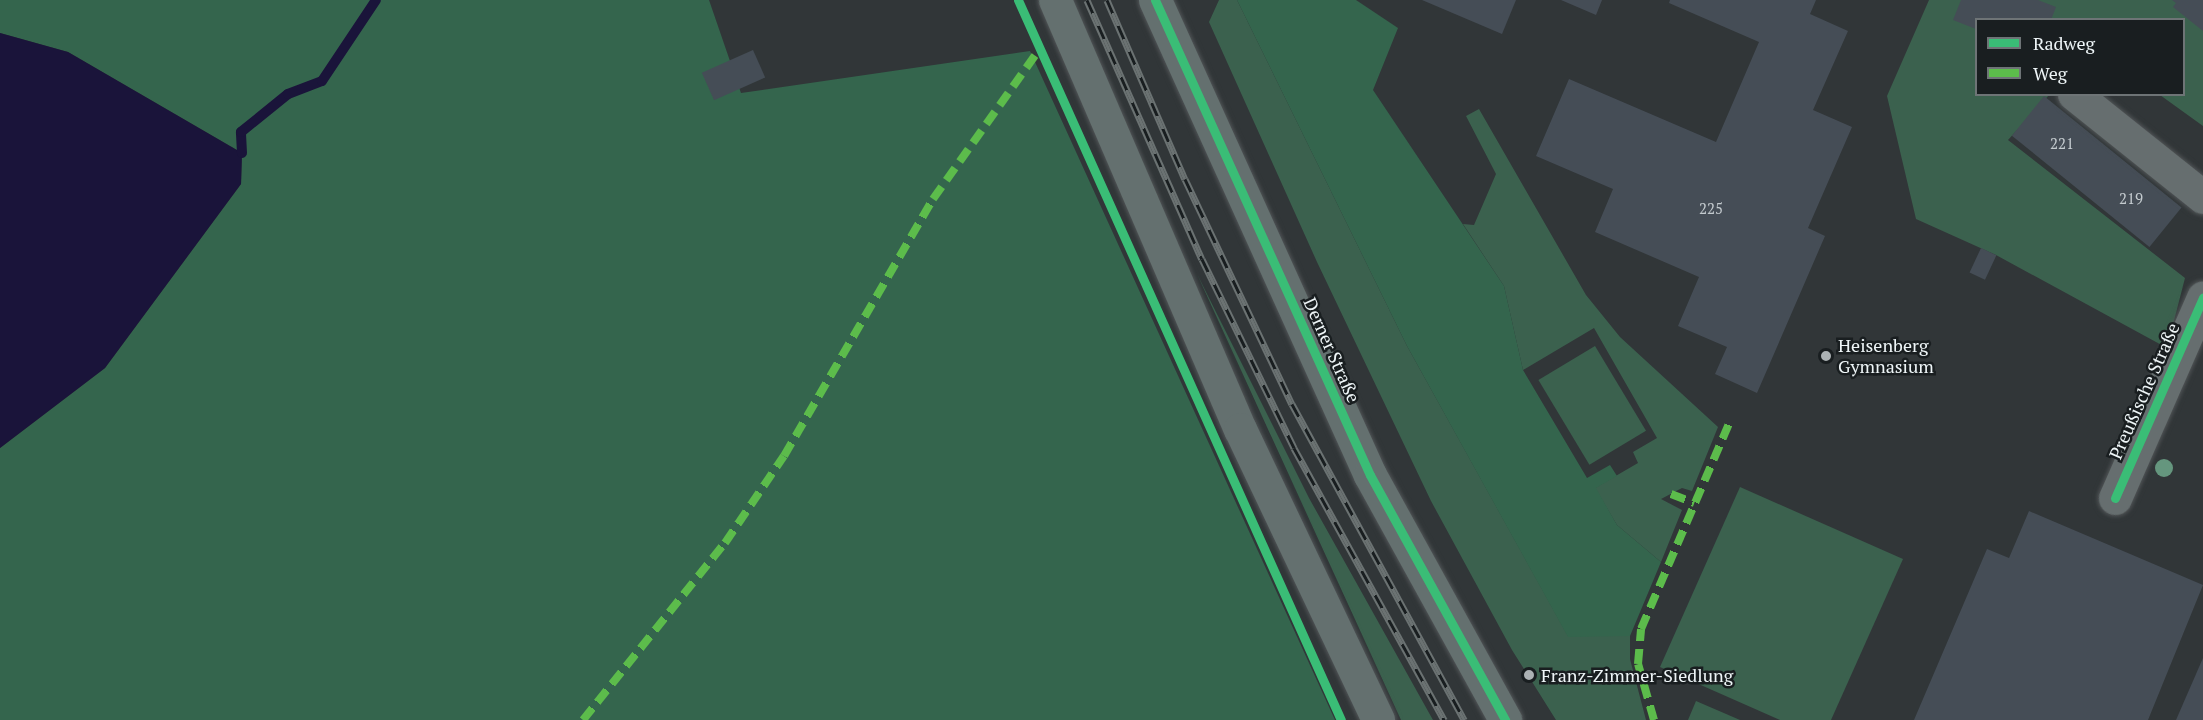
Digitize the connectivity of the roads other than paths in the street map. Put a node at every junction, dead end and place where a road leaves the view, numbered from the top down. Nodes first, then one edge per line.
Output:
1 (1055, 0) edge
2 (1155, 0) edge
3 (2077, 96) edge
4 (2203, 197) edge
5 (2203, 298) edge
6 (2115, 498) dead end
7 (1500, 712) edge
8 (1378, 720) edge

1 - 8 main road
2 - 7 main road, Derner Straße
3 - 4 street
5 - 6 street, Preußische Straße

